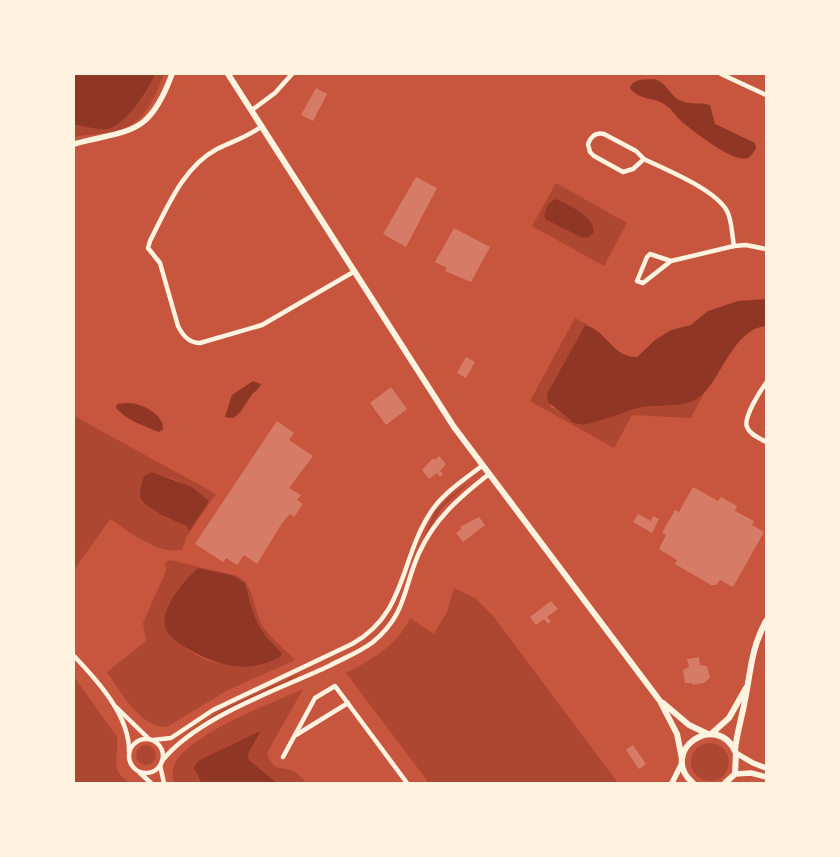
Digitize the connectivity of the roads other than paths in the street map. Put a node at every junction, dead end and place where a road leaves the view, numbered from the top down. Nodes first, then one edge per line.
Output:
1 (172, 74) edge
2 (228, 74) edge
3 (292, 74) edge
4 (721, 74) edge
5 (766, 95) edge
6 (252, 110) junction
7 (263, 126) junction
8 (74, 144) edge
9 (644, 159) junction
10 (734, 246) junction
11 (766, 249) edge
12 (671, 261) junction
13 (355, 271) junction
14 (766, 384) edge
15 (766, 442) edge
16 (482, 465) junction
17 (489, 474) junction
18 (766, 621) edge
19 (74, 656) edge
20 (747, 687) junction
21 (110, 701) junction
22 (660, 701) junction
23 (348, 703) junction
24 (710, 734) junction
25 (296, 736) junction
26 (151, 739) junction
27 (129, 752) junction
28 (736, 752) junction
29 (283, 757) dead end
30 (682, 761) junction
31 (161, 763) junction
32 (766, 768) edge
33 (137, 771) junction
34 (734, 775) junction
35 (766, 777) edge
36 (151, 783) edge
37 (164, 783) edge
38 (407, 783) edge
39 (672, 783) edge
40 (693, 783) edge
41 (726, 783) edge
42 (735, 783) edge

1 - 8 street
2 - 6 main road
3 - 6 street
4 - 5 street
6 - 7 main road
7 - 13 main road
7 - 13 street
9 - 9 street
9 - 10 street
10 - 11 street
10 - 12 street
12 - 12 street
13 - 16 main road
14 - 15 street
16 - 17 main road
16 - 26 street
17 - 22 main road
17 - 31 street
18 - 20 main road
19 - 21 street
20 - 24 main road
20 - 28 main road
21 - 26 street
21 - 27 street
22 - 24 main road
22 - 30 main road
23 - 25 street
23 - 25 street
23 - 38 street
24 - 28 main road
24 - 30 main road
25 - 29 street
26 - 27 street
26 - 31 street
27 - 33 street
28 - 32 street
28 - 34 main road
30 - 39 street
30 - 40 main road
31 - 33 street
31 - 37 street
33 - 36 street
34 - 35 street
34 - 41 main road
34 - 42 main road

